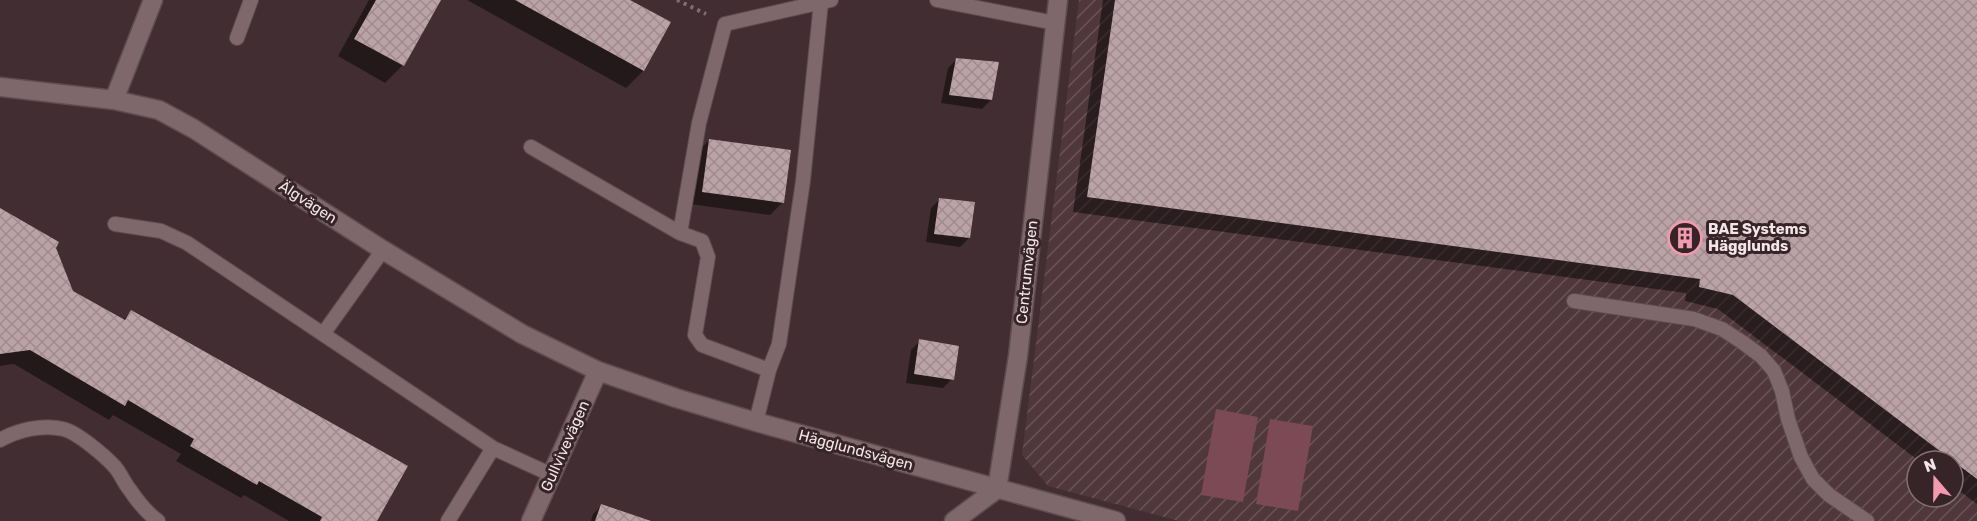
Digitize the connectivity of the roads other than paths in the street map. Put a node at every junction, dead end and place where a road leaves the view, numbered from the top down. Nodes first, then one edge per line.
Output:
1 (153, 0) edge
2 (251, 0) edge
3 (937, 0) edge
4 (1058, 0) edge
5 (826, 1) edge
6 (1055, 23) junction
7 (237, 38) dead end
8 (0, 87) edge
9 (114, 100) junction
10 (531, 147) dead end
11 (115, 224) dead end
12 (680, 233) junction
13 (383, 250) junction
14 (1574, 301) dead end
15 (323, 334) junction
16 (769, 370) junction
17 (598, 371) junction
18 (756, 422) junction
19 (0, 440) edge
20 (493, 448) junction
21 (552, 475) junction
22 (997, 489) junction
23 (158, 521) edge
24 (448, 521) edge
25 (531, 521) edge
26 (954, 521) edge
27 (1116, 521) edge
28 (1867, 521) edge

1 - 9 street
2 - 7 lane
3 - 6 lane
4 - 6 street, Centrumvägen
5 - 12 lane
5 - 16 lane
6 - 22 street, Centrumvägen
8 - 9 street, Älgvägen
9 - 13 street, Älgvägen
10 - 12 lane
11 - 15 lane
12 - 16 lane
13 - 15 lane
13 - 17 street, Älgvägen
14 - 28 lane
15 - 20 lane
16 - 18 lane
17 - 18 street, Hägglundsvägen
17 - 21 street, Gullvivevägen
18 - 22 street, Hägglundsvägen
19 - 23 lane
20 - 21 lane
20 - 24 lane
21 - 25 street, Gullvivevägen
22 - 26 street
22 - 27 street, Hägglundsvägen

